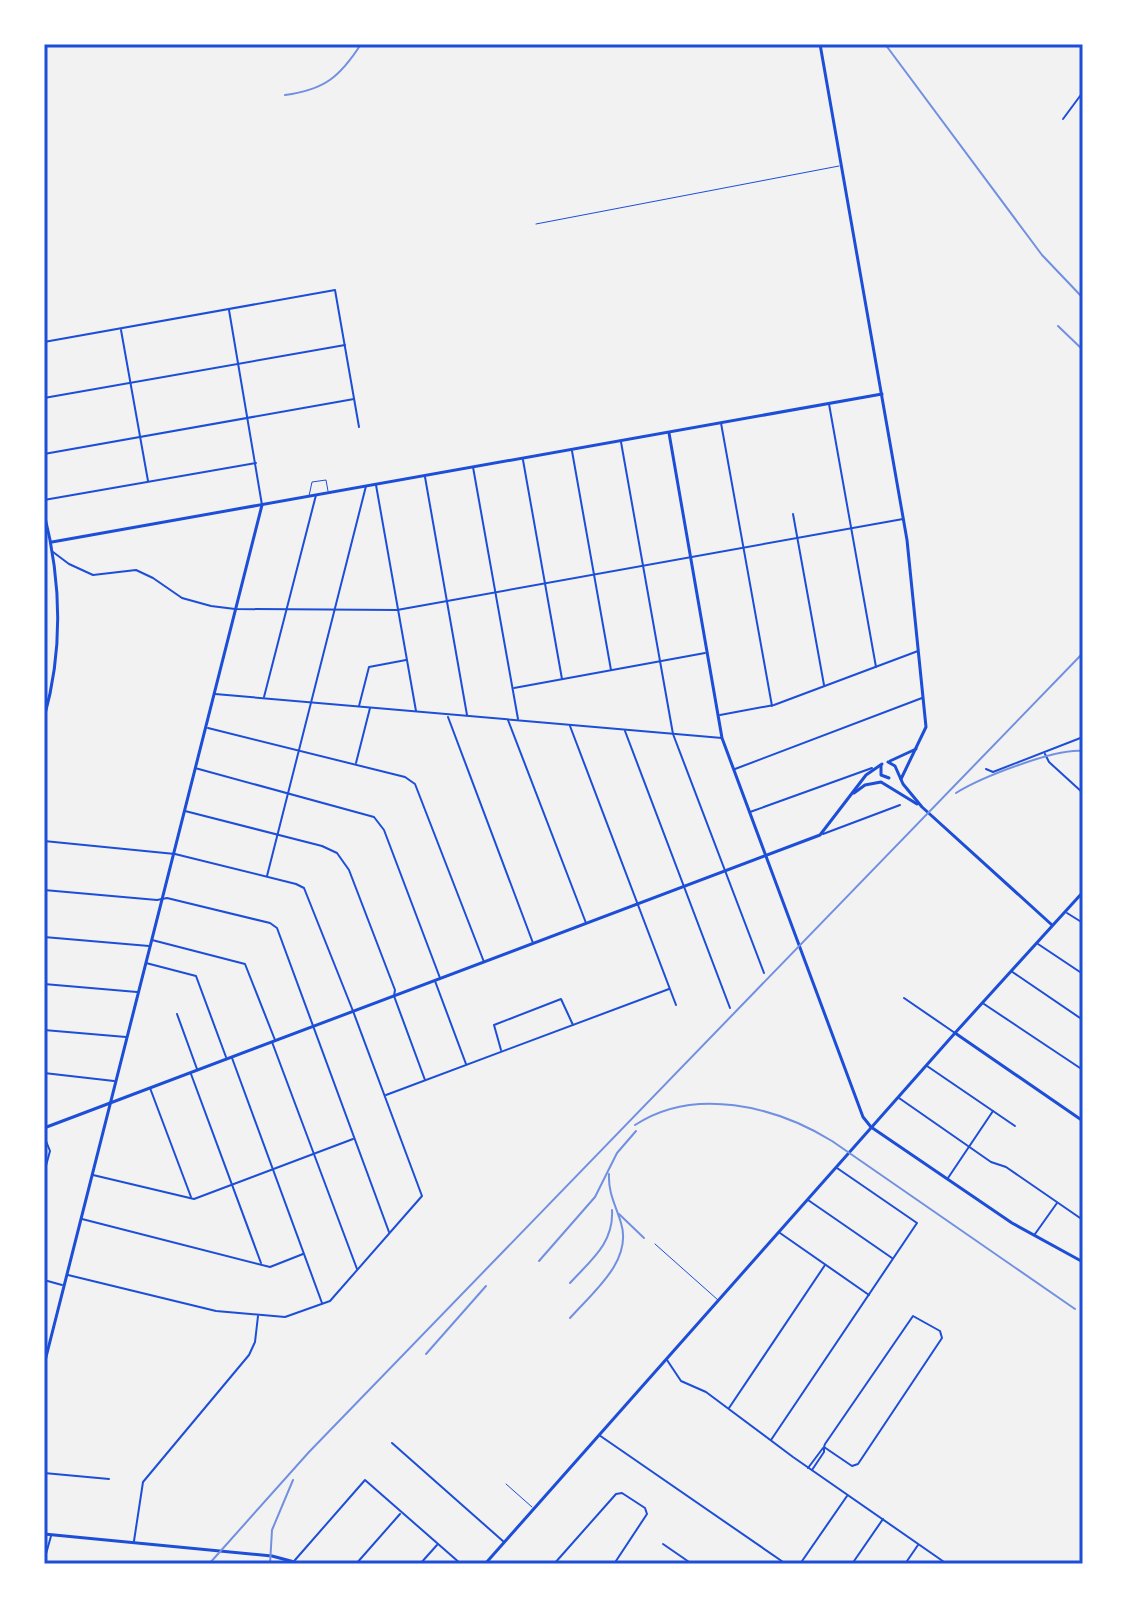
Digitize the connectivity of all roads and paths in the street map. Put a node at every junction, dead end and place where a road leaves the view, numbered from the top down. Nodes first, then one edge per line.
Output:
1 (820, 44) edge
2 (1083, 92) edge
3 (1063, 119) dead end
4 (842, 165) junction
5 (536, 224) dead end
6 (229, 309) junction
7 (121, 328) junction
8 (44, 342) edge
9 (345, 345) junction
10 (239, 363) junction
11 (131, 383) junction
12 (882, 394) junction
13 (44, 398) edge
14 (354, 399) junction
15 (829, 404) junction
16 (248, 418) junction
17 (721, 423) junction
18 (359, 427) dead end
19 (669, 433) junction
20 (140, 437) junction
21 (621, 441) junction
22 (572, 450) junction
23 (44, 454) edge
24 (523, 459) junction
25 (256, 463) junction
26 (473, 467) junction
27 (425, 476) junction
28 (148, 482) junction
29 (376, 485) junction
30 (366, 486) junction
31 (328, 493) junction
32 (316, 495) junction
33 (309, 497) junction
34 (44, 500) edge
35 (262, 505) junction
36 (44, 513) edge
37 (793, 514) dead end
38 (905, 519) junction
39 (852, 529) junction
40 (798, 538) junction
41 (52, 542) junction
42 (744, 547) junction
43 (53, 552) junction
44 (691, 557) junction
45 (643, 566) junction
46 (594, 574) junction
47 (544, 583) junction
48 (496, 591) junction
49 (447, 600) junction
50 (235, 609) junction
51 (287, 609) junction
52 (335, 609) junction
53 (398, 609) junction
54 (918, 651) junction
55 (708, 653) junction
56 (407, 660) junction
57 (660, 661) junction
58 (876, 667) junction
59 (611, 670) junction
60 (562, 679) junction
61 (824, 686) junction
62 (513, 688) junction
63 (214, 694) junction
64 (922, 698) junction
65 (264, 699) junction
66 (311, 703) junction
67 (772, 706) junction
68 (359, 707) junction
69 (370, 708) junction
70 (416, 712) junction
71 (447, 715) junction
72 (718, 715) junction
73 (467, 716) junction
74 (44, 718) edge
75 (508, 720) junction
76 (519, 721) junction
77 (569, 725) junction
78 (205, 727) junction
79 (624, 730) junction
80 (673, 734) junction
81 (1083, 737) edge
82 (722, 738) junction
83 (916, 749) junction
84 (299, 750) junction
85 (1044, 752) junction
86 (44, 756) edge
87 (888, 762) junction
88 (356, 764) junction
89 (882, 764) junction
90 (195, 768) junction
91 (873, 768) junction
92 (734, 769) junction
93 (986, 769) dead end
94 (44, 774) edge
95 (899, 774) junction
96 (885, 780) junction
97 (287, 793) junction
98 (1083, 793) edge
99 (846, 801) junction
100 (900, 805) dead end
101 (922, 807) junction
102 (184, 811) junction
103 (750, 812) junction
104 (277, 834) junction
105 (820, 835) junction
106 (44, 841) edge
107 (173, 854) junction
108 (767, 856) junction
109 (725, 872) junction
110 (266, 877) junction
111 (684, 888) junction
112 (44, 890) edge
113 (1083, 892) edge
114 (162, 899) junction
115 (637, 905) junction
116 (1065, 911) junction
117 (1083, 923) edge
118 (586, 924) junction
119 (1052, 925) junction
120 (44, 937) edge
121 (151, 939) junction
122 (1036, 943) junction
123 (533, 944) junction
124 (149, 946) junction
125 (145, 963) junction
126 (484, 963) junction
127 (1010, 971) junction
128 (764, 973) dead end
129 (1083, 974) edge
130 (441, 979) junction
131 (435, 981) junction
132 (44, 984) edge
133 (669, 989) junction
134 (138, 992) junction
135 (394, 996) junction
136 (904, 998) dead end
137 (982, 1003) junction
138 (676, 1005) dead end
139 (730, 1008) dead end
140 (353, 1011) junction
141 (177, 1014) dead end
142 (1083, 1020) edge
143 (573, 1025) junction
144 (314, 1026) junction
145 (44, 1030) edge
146 (955, 1033) junction
147 (127, 1038) junction
148 (274, 1042) junction
149 (502, 1051) junction
150 (229, 1058) junction
151 (466, 1065) junction
152 (926, 1065) junction
153 (198, 1070) junction
154 (1083, 1070) edge
155 (44, 1073) edge
156 (191, 1073) junction
157 (425, 1080) junction
158 (116, 1081) junction
159 (150, 1088) junction
160 (385, 1096) junction
161 (898, 1097) junction
162 (110, 1103) junction
163 (993, 1111) junction
164 (1083, 1121) edge
165 (1015, 1126) dead end
166 (871, 1127) junction
167 (44, 1128) edge
168 (44, 1136) edge
169 (355, 1139) junction
170 (969, 1147) junction
171 (314, 1154) junction
172 (836, 1167) junction
173 (273, 1169) junction
174 (44, 1173) edge
175 (92, 1174) junction
176 (947, 1179) junction
177 (232, 1185) junction
178 (191, 1198) junction
179 (807, 1200) junction
180 (1057, 1202) junction
181 (81, 1219) junction
182 (1083, 1220) edge
183 (779, 1232) junction
184 (389, 1233) junction
185 (1035, 1235) junction
186 (655, 1244) dead end
187 (304, 1254) junction
188 (893, 1259) junction
189 (1083, 1262) edge
190 (261, 1265) junction
191 (825, 1265) junction
192 (357, 1270) junction
193 (67, 1274) junction
194 (44, 1280) edge
195 (64, 1285) junction
196 (869, 1295) junction
197 (718, 1300) junction
198 (322, 1303) junction
199 (258, 1315) junction
200 (46, 1349) edge
201 (666, 1359) junction
202 (44, 1365) edge
203 (729, 1409) junction
204 (599, 1435) junction
205 (771, 1440) junction
206 (392, 1443) dead end
207 (824, 1447) junction
208 (810, 1469) junction
209 (44, 1473) edge
210 (109, 1479) dead end
211 (506, 1484) dead end
212 (847, 1495) junction
213 (534, 1509) junction
214 (402, 1512) junction
215 (883, 1519) junction
216 (44, 1534) edge
217 (51, 1535) junction
218 (504, 1542) junction
219 (134, 1543) junction
220 (438, 1544) junction
221 (663, 1544) dead end
222 (919, 1544) junction
223 (44, 1561) edge
224 (294, 1561) junction
225 (302, 1564) edge
226 (356, 1564) edge
227 (420, 1564) edge
228 (461, 1564) edge
229 (485, 1564) edge
230 (554, 1564) edge
231 (614, 1564) edge
232 (692, 1564) edge
233 (786, 1564) edge
234 (800, 1564) edge
235 (852, 1564) edge
236 (905, 1564) edge
237 (947, 1564) edge

1 - 4 street
2 - 3 street
4 - 5 lane
4 - 12 street
6 - 7 street
6 - 9 street
6 - 10 street
7 - 8 street
7 - 11 street
9 - 10 street
9 - 14 street
10 - 11 street
10 - 16 street
11 - 13 street
11 - 20 street
12 - 15 street
12 - 38 street
14 - 16 street
14 - 18 street
15 - 17 street
15 - 39 street
16 - 20 street
16 - 25 street
17 - 19 street
17 - 42 street
19 - 21 street
19 - 44 street
20 - 23 street
20 - 28 street
21 - 22 street
21 - 45 street
22 - 24 street
22 - 46 street
24 - 26 street
24 - 47 street
25 - 28 street
25 - 35 street
26 - 27 street
26 - 48 street
27 - 29 street
27 - 49 street
28 - 34 street
29 - 30 street
29 - 53 street
30 - 31 street
30 - 52 street
31 - 32 street
31 - 33 lane
32 - 33 street
32 - 51 street
33 - 35 street
35 - 41 street
35 - 50 street
36 - 41 street
37 - 40 street
38 - 39 street
38 - 54 street
39 - 40 street
39 - 58 street
40 - 42 street
40 - 61 street
41 - 43 street
42 - 44 street
42 - 67 street
43 - 50 street
43 - 74 street
44 - 45 street
44 - 55 street
45 - 46 street
45 - 57 street
46 - 47 street
46 - 59 street
47 - 48 street
47 - 60 street
48 - 49 street
48 - 62 street
49 - 53 street
49 - 73 street
50 - 51 street
50 - 63 street
51 - 52 street
51 - 65 street
52 - 53 street
52 - 66 street
53 - 56 street
54 - 58 street
54 - 64 street
55 - 57 street
55 - 72 street
56 - 68 street
56 - 70 street
57 - 59 street
57 - 80 street
58 - 61 street
59 - 60 street
60 - 62 street
61 - 67 street
62 - 76 street
63 - 65 street
63 - 78 street
64 - 83 street
64 - 92 street
65 - 66 street
66 - 68 street
66 - 84 street
67 - 72 street
68 - 69 street
69 - 70 street
69 - 88 street
70 - 71 street
71 - 73 street
71 - 123 street
72 - 82 street
73 - 75 street
75 - 76 street
75 - 118 street
76 - 77 street
77 - 79 street
77 - 115 street
78 - 84 street
78 - 90 street
79 - 80 street
79 - 111 street
80 - 82 street
80 - 109 street
81 - 85 street
82 - 92 street
83 - 87 street
83 - 95 street
84 - 88 street
84 - 97 street
85 - 93 street
85 - 98 street
86 - 94 highway
87 - 89 street
87 - 95 street
88 - 126 street
89 - 91 street
89 - 96 street
90 - 97 street
90 - 102 street
91 - 99 street
91 - 103 street
92 - 103 street
95 - 96 street
95 - 101 street
96 - 99 street
96 - 101 street
97 - 104 street
97 - 130 street
99 - 105 street
100 - 105 street
101 - 119 street
102 - 104 street
102 - 107 street
103 - 108 street
104 - 110 street
104 - 135 street
105 - 108 street
106 - 107 street
107 - 110 street
107 - 114 street
108 - 109 street
108 - 166 street
109 - 111 street
109 - 128 street
110 - 140 street
111 - 115 street
111 - 139 street
112 - 114 street
113 - 116 street
114 - 121 street
114 - 144 street
115 - 118 street
115 - 133 street
116 - 117 street
116 - 119 street
118 - 123 street
119 - 122 street
120 - 124 street
121 - 124 street
121 - 148 street
122 - 127 street
122 - 129 street
123 - 126 street
124 - 125 street
125 - 134 street
125 - 150 street
126 - 130 street
127 - 137 street
127 - 142 street
130 - 131 street
131 - 135 street
131 - 151 street
132 - 134 street
133 - 138 street
133 - 143 street
134 - 147 street
135 - 140 street
135 - 157 street
136 - 146 street
137 - 146 street
137 - 154 street
140 - 144 street
140 - 160 street
141 - 153 street
143 - 149 street
143 - 149 street
144 - 148 street
144 - 169 street
145 - 147 street
146 - 152 street
146 - 164 street
147 - 158 street
148 - 150 street
148 - 171 street
149 - 151 street
150 - 153 street
150 - 173 street
151 - 157 street
152 - 161 street
152 - 163 street
153 - 156 street
155 - 158 street
156 - 159 street
156 - 177 street
157 - 160 street
158 - 162 street
159 - 162 street
159 - 178 street
160 - 184 street
161 - 166 street
161 - 170 street
162 - 167 street
162 - 175 street
163 - 165 street
163 - 170 street
166 - 172 street
166 - 176 street
168 - 174 street
169 - 171 street
169 - 184 street
170 - 176 street
170 - 180 street
171 - 173 street
171 - 192 street
172 - 179 street
172 - 188 street
173 - 177 street
173 - 187 street
175 - 178 street
175 - 181 street
176 - 185 street
177 - 178 street
177 - 190 street
179 - 183 street
179 - 188 street
180 - 182 street
180 - 185 street
181 - 190 street
181 - 193 street
183 - 191 street
183 - 197 street
184 - 192 street
185 - 189 street
186 - 197 lane
187 - 190 street
187 - 198 street
188 - 196 street
191 - 196 street
191 - 203 street
192 - 198 street
193 - 195 street
193 - 199 street
194 - 195 street
195 - 200 street
196 - 205 street
197 - 201 street
198 - 199 street
199 - 219 street
200 - 202 street
201 - 203 street
201 - 204 street
203 - 205 street
204 - 213 street
204 - 233 street
205 - 208 street
206 - 218 street
207 - 207 street
207 - 208 street
208 - 212 street
209 - 210 street
211 - 213 lane
212 - 215 street
212 - 234 street
213 - 218 street
214 - 220 street
214 - 224 street
214 - 226 street
215 - 222 street
215 - 235 street
216 - 217 street
217 - 219 street
217 - 223 street
218 - 229 street
219 - 224 street
220 - 227 street
220 - 228 street
221 - 232 street
222 - 236 street
222 - 237 street
224 - 225 street
230 - 231 street

